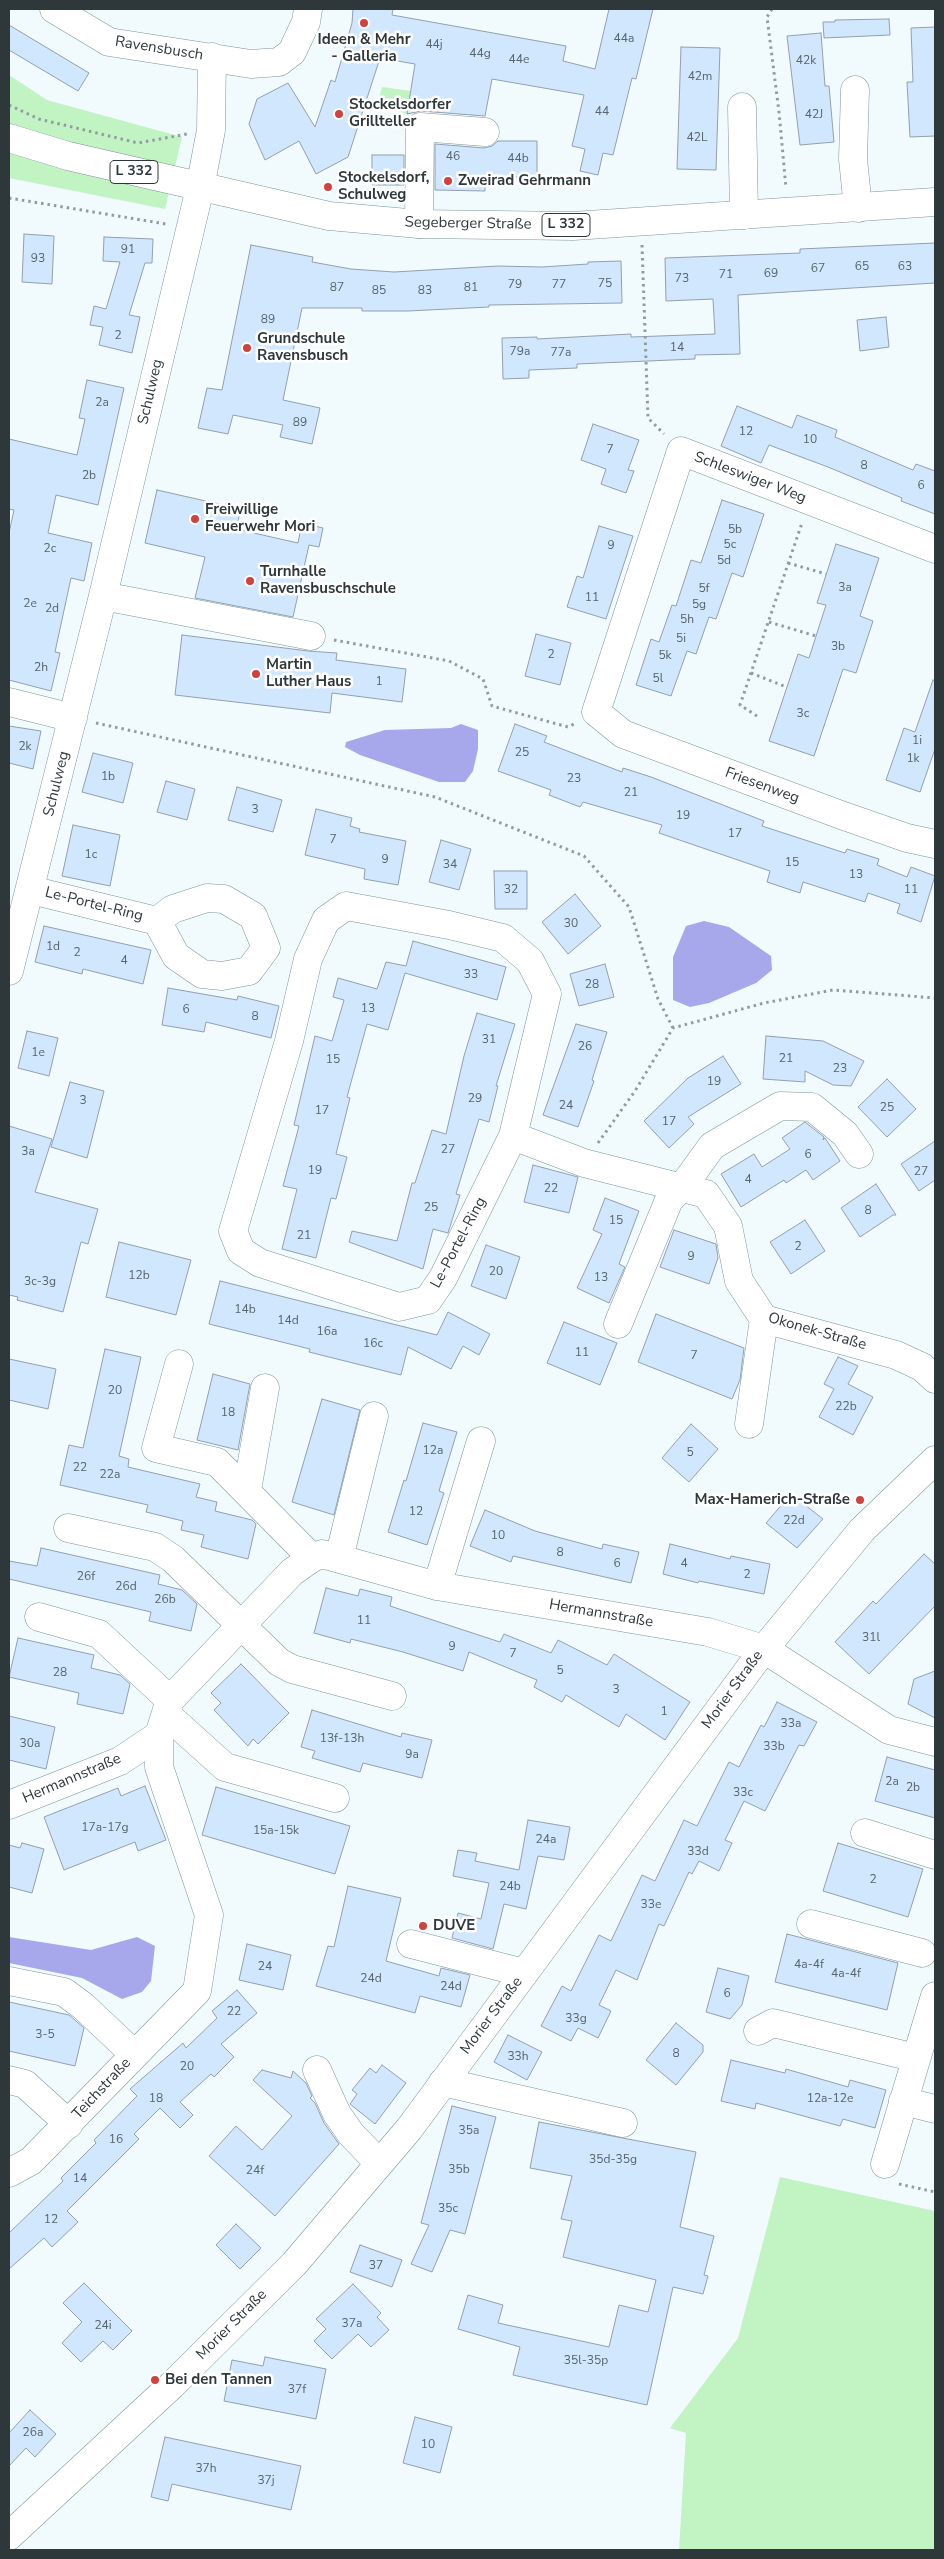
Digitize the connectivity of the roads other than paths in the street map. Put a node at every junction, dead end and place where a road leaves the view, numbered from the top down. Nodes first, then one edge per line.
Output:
1 (54, 9) edge
2 (308, 9) edge
3 (212, 58) junction
4 (855, 90) dead end
5 (742, 107) dead end
6 (485, 132) dead end
7 (9, 138) edge
8 (200, 188) junction
9 (935, 202) edge
10 (858, 208) junction
11 (744, 215) junction
12 (419, 224) junction
13 (935, 549) edge
14 (103, 596) junction
15 (311, 636) road end
16 (9, 702) edge
17 (596, 712) joint
18 (73, 718) junction
19 (935, 844) edge
20 (31, 890) junction
21 (157, 921) junction
22 (266, 948) junction
23 (308, 959) junction
24 (9, 971) edge
25 (512, 1136) junction
26 (860, 1154) dead end
27 (683, 1186) junction
28 (764, 1319) junction
29 (618, 1324) dead end
30 (178, 1364) dead end
31 (935, 1379) edge
32 (265, 1388) dead end
33 (374, 1416) dead end
34 (749, 1424) dead end
35 (481, 1441) dead end
36 (935, 1460) edge
37 (247, 1490) junction
38 (68, 1528) dead end
39 (325, 1558) junction
40 (437, 1586) junction
41 (39, 1618) dead end
42 (240, 1624) junction
43 (764, 1649) junction
44 (392, 1696) dead end
45 (165, 1716) junction
46 (935, 1742) edge
47 (335, 1798) dead end
48 (9, 1805) edge
49 (865, 1833) dead end
50 (935, 1855) edge
51 (811, 1924) dead end
52 (411, 1944) dead end
53 (922, 1953) dead end
54 (524, 1973) junction
55 (9, 1981) edge
56 (935, 1996) edge
57 (758, 2031) dead end
58 (134, 2054) junction
59 (916, 2058) junction
60 (317, 2070) dead end
61 (9, 2080) edge
62 (443, 2082) junction
63 (903, 2101) junction
64 (935, 2109) edge
65 (623, 2123) dead end
66 (69, 2124) junction
67 (379, 2163) junction
68 (885, 2164) dead end
69 (9, 2173) edge
70 (9, 2536) edge

1 - 3 street, Ravensbusch
2 - 3 street, Ravensbusch
3 - 8 street, Ravensbusch
4 - 10 street
5 - 11 street
6 - 12 street
7 - 8 street, Segeberger Straße / L 332
8 - 12 street, Segeberger Straße / L 332
8 - 14 street, Schulweg
9 - 10 street, Segeberger Straße / L 332
10 - 11 street, Segeberger Straße / L 332
11 - 12 street, Segeberger Straße / L 332
13 - 17 street, Schleswiger Weg
14 - 15 street
14 - 18 street, Schulweg
16 - 18 street
17 - 19 street, Friesenweg
18 - 20 street, Schulweg
20 - 21 street, Le-Portel-Ring
20 - 24 street, Schulweg
21 - 22 street, Le-Portel-Ring
21 - 22 street, Le-Portel-Ring
22 - 23 street
23 - 25 street, Le-Portel-Ring
23 - 25 street, Le-Portel-Ring
25 - 27 street, Okonek-Straße
26 - 27 street
27 - 28 street, Okonek-Straße
27 - 29 street
28 - 31 street, Okonek-Straße
28 - 34 street
30 - 37 street
32 - 37 street
33 - 39 street
35 - 40 street
36 - 43 street, Morier Straße
37 - 39 street
38 - 42 street
39 - 40 street, Hermannstraße
39 - 42 street, Hermannstraße
40 - 43 street, Hermannstraße
41 - 45 street
42 - 44 street
42 - 45 street, Hermannstraße
43 - 46 street
43 - 54 street, Morier Straße
45 - 47 street
45 - 48 street, Hermannstraße
45 - 58 street, Teichstraße
49 - 50 street
51 - 53 street
52 - 54 street
54 - 62 street, Morier Straße
55 - 58 street, Teichstraße
56 - 59 street
57 - 59 street
58 - 66 street, Teichstraße
59 - 63 street
60 - 67 street
61 - 66 street, Teichstraße
62 - 65 street
62 - 67 street, Morier Straße
63 - 64 street
63 - 68 street
66 - 69 street, Teichstraße
67 - 70 street, Morier Straße

